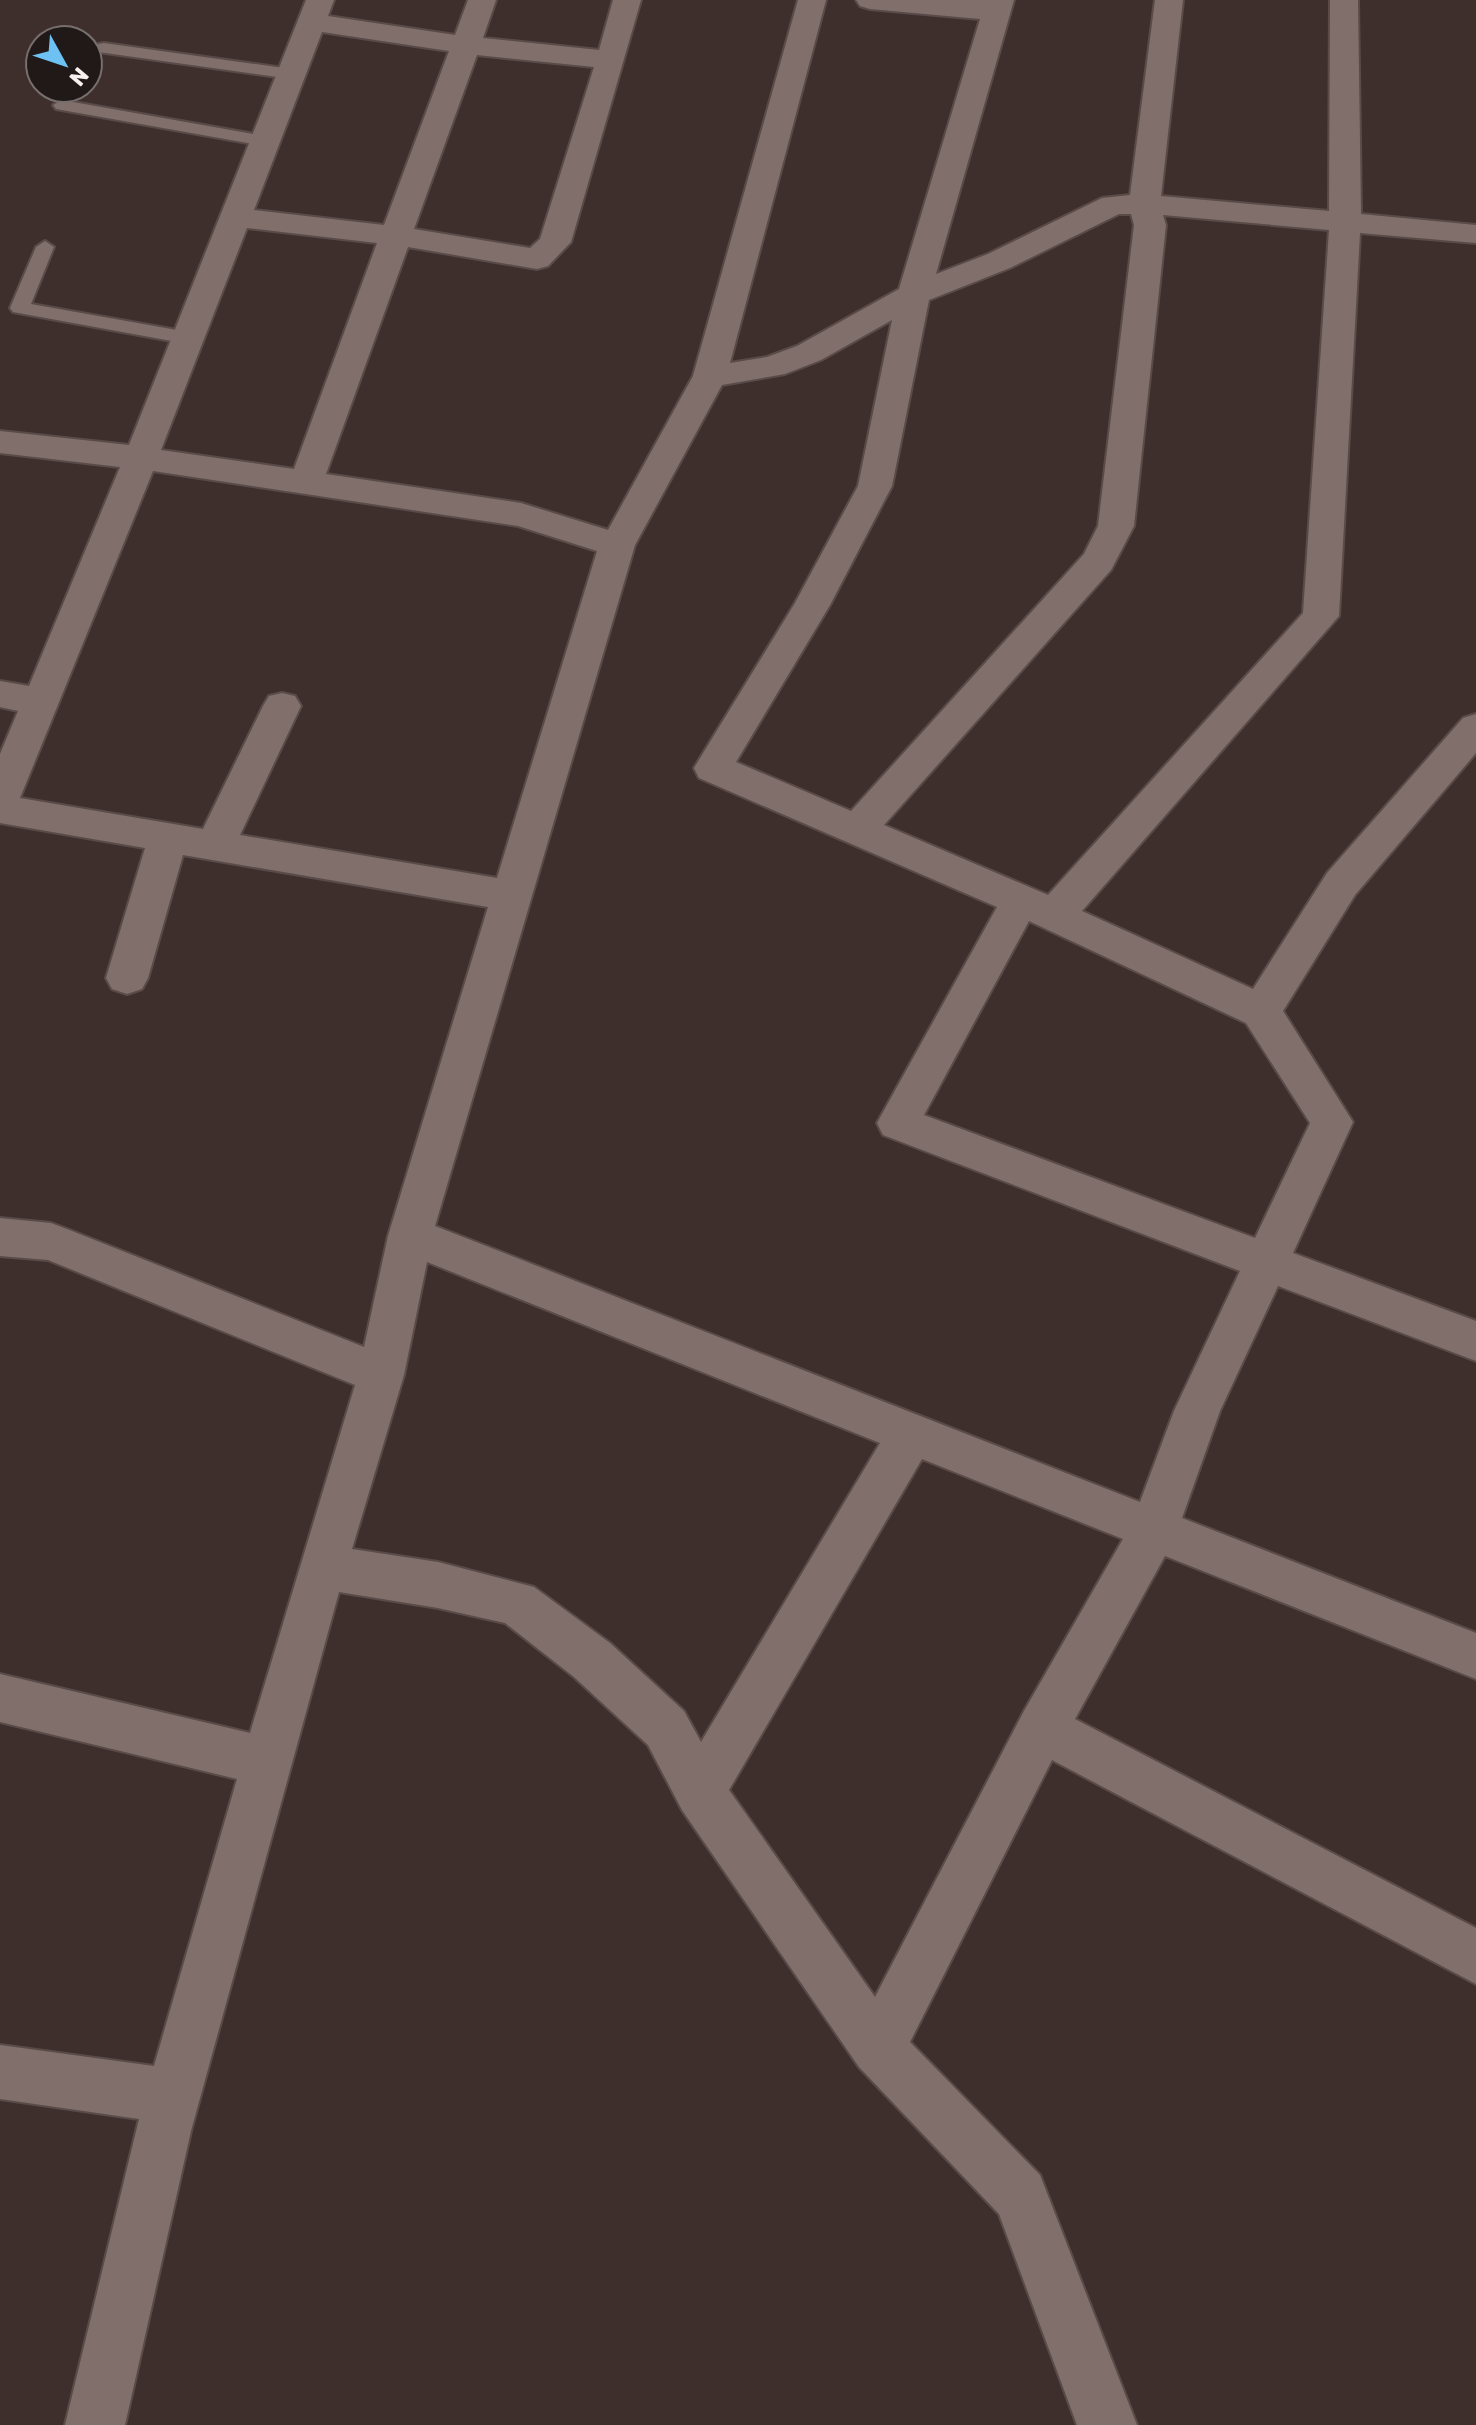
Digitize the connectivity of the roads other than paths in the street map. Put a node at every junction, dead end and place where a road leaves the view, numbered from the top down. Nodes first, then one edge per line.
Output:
1 (482, 0) edge
2 (627, 0) edge
3 (812, 0) edge
4 (870, 0) edge
5 (1169, 0) edge
6 (1344, 0) edge
7 (999, 6) edge
8 (316, 11) edge
9 (466, 45) junction
10 (104, 48) dead end
11 (611, 60) junction
12 (291, 74) junction
13 (62, 105) dead end
14 (265, 141) junction
15 (1144, 204) junction
16 (235, 217) junction
17 (1345, 222) junction
18 (1476, 234) edge
19 (396, 236) junction
20 (45, 247) dead end
21 (914, 294) junction
22 (188, 338) junction
23 (710, 376) junction
24 (0, 442) edge
25 (141, 458) junction
26 (306, 483) junction
27 (617, 545) junction
28 (0, 694) edge
29 (40, 701) junction
30 (282, 706) dead end
31 (1476, 728) edge
32 (0, 800) edge
33 (0, 809) edge
34 (857, 830) junction
35 (168, 838) junction
36 (215, 845) junction
37 (513, 896) junction
38 (1037, 908) junction
39 (127, 978) dead end
40 (1261, 1011) junction
41 (410, 1236) junction
42 (0, 1237) edge
43 (1266, 1263) junction
44 (1476, 1341) edge
45 (381, 1375) junction
46 (911, 1434) junction
47 (1154, 1530) junction
48 (322, 1567) junction
49 (1476, 1656) edge
50 (0, 1698) edge
51 (1042, 1728) junction
52 (269, 1762) junction
53 (700, 1792) junction
54 (1476, 1957) edge
55 (878, 2048) junction
56 (0, 2072) edge
57 (173, 2096) junction
58 (95, 2425) edge
59 (1107, 2425) edge

1 - 9 street
2 - 11 street
3 - 23 street
4 - 7 street
5 - 15 street
6 - 17 street
7 - 21 street
8 - 9 street
8 - 12 street
9 - 11 street
9 - 19 street
10 - 12 lane
11 - 19 street
12 - 14 street
13 - 14 lane
14 - 16 street
15 - 17 street
15 - 21 street
15 - 34 street
16 - 19 street
16 - 22 street
17 - 18 street
17 - 38 street
19 - 26 street
20 - 22 lane
21 - 23 street
21 - 34 street
22 - 25 street
23 - 27 street
24 - 25 street
25 - 26 street
25 - 29 street
26 - 27 street
27 - 37 street
28 - 29 street
29 - 32 street
30 - 36 street
31 - 40 street
33 - 35 street
34 - 38 street
35 - 36 street
35 - 39 street
36 - 37 street
37 - 41 street
38 - 40 street
38 - 43 street
40 - 43 street
41 - 45 street
41 - 46 street
42 - 45 street
43 - 44 street
43 - 47 street
45 - 48 street
46 - 47 street
46 - 53 street
47 - 49 street
47 - 51 street
48 - 52 street
48 - 53 street
50 - 52 street
51 - 54 street
51 - 55 street
52 - 57 street
53 - 55 street
55 - 59 street
56 - 57 street
57 - 58 street

